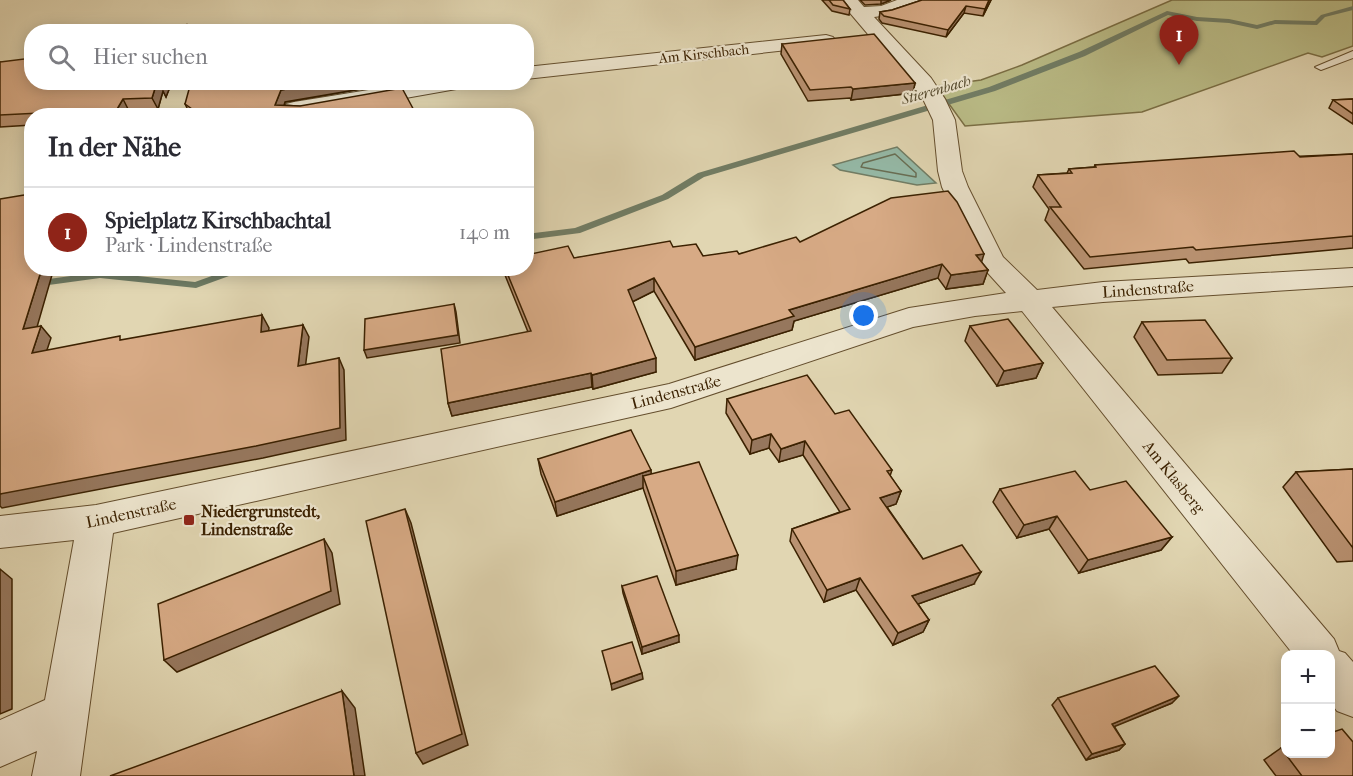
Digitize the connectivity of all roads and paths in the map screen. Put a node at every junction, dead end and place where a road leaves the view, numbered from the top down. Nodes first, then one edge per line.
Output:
1 (915, 0) edge
2 (854, 7) edge
3 (881, 36) junction
4 (1353, 54) edge
5 (1321, 67) dead end
6 (534, 72) edge
7 (417, 90) edge
8 (316, 108) edge
9 (1353, 277) edge
10 (1029, 299) junction
11 (96, 521) junction
12 (0, 532) edge
13 (1316, 650) edge
14 (1335, 674) edge
15 (1353, 695) edge
16 (66, 714) junction
17 (0, 744) edge
18 (56, 776) edge

1 - 2 street
2 - 3 street
3 - 6 street, Am Kirschbach
3 - 10 street
4 - 5 lane
7 - 8 street
9 - 10 street, Lindenstraße
10 - 11 street, Lindenstraße
10 - 13 street, Am Klasberg
11 - 12 street, Lindenstraße
11 - 16 street
14 - 15 street
16 - 17 street
16 - 18 street

